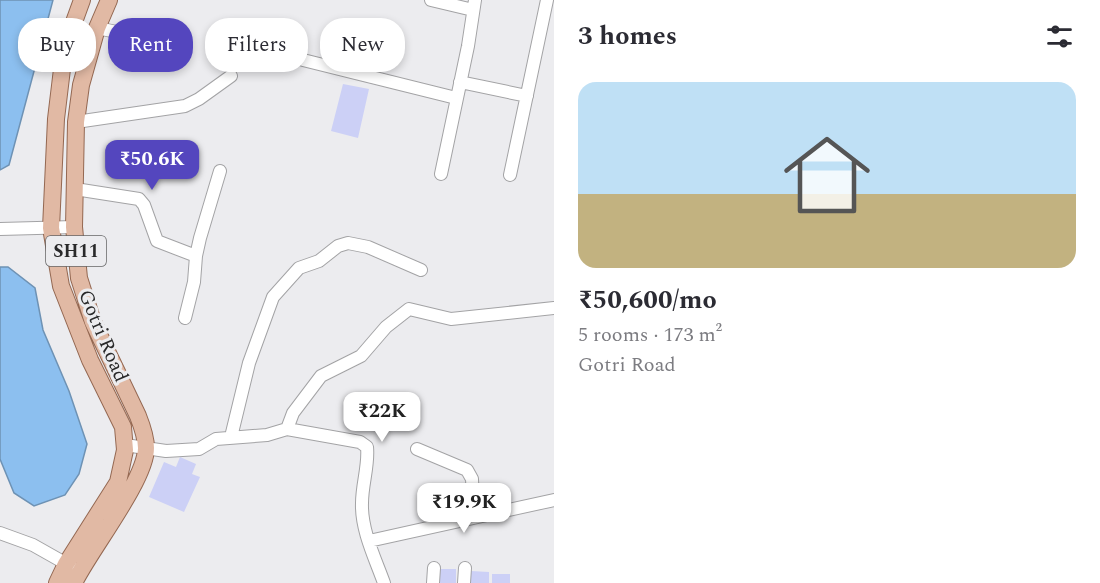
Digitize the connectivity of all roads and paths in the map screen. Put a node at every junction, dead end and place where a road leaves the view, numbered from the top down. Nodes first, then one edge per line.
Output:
1 (82, 0) edge
2 (109, 0) edge
3 (431, 0) edge
4 (547, 0) edge
5 (474, 5) edge
6 (97, 28) junction
7 (108, 30) edge
8 (308, 61) edge
9 (231, 76) dead end
10 (460, 82) junction
11 (527, 96) junction
12 (456, 98) junction
13 (76, 122) junction
14 (220, 171) dead end
15 (441, 174) dead end
16 (510, 175) dead end
17 (75, 189) junction
18 (74, 227) junction
19 (51, 228) junction
20 (0, 229) edge
21 (196, 256) junction
22 (421, 270) dead end
23 (554, 309) edge
24 (185, 318) dead end
25 (287, 429) junction
26 (231, 437) junction
27 (125, 445) junction
28 (146, 449) junction
29 (417, 449) dead end
30 (124, 486) junction
31 (554, 500) edge
32 (474, 517) junction
33 (0, 533) edge
34 (370, 543) junction
35 (434, 568) dead end
36 (465, 568) dead end
37 (73, 573) edge
38 (57, 583) edge
39 (384, 583) edge
40 (434, 583) edge
41 (464, 583) edge

1 - 19 main road, Gotri Road / SH11
2 - 6 main road, Gotri Road / SH11
3 - 5 street
4 - 11 street
5 - 10 street
6 - 7 street
6 - 13 main road, Gotri Road / SH11
8 - 12 street
9 - 13 street
10 - 11 street
10 - 12 street
11 - 16 street
12 - 15 street
13 - 17 main road, Gotri Road / SH11
14 - 21 street
17 - 18 main road, Gotri Road / SH11
17 - 21 street
18 - 19 street
18 - 28 main road, Gotri Road / SH11
19 - 20 street
19 - 27 main road, Gotri Road / SH11
21 - 24 street
22 - 26 street
23 - 25 street
25 - 26 street
25 - 34 street
26 - 28 street
27 - 28 street
27 - 30 main road, Gotri Road / SH11
28 - 30 main road, Gotri Road / SH11
29 - 32 street
30 - 37 main road, Gotri Road / SH11
31 - 32 street
32 - 34 street
33 - 37 street
34 - 39 street
35 - 40 street
36 - 41 street
37 - 38 main road, Gotri Road / SH11

